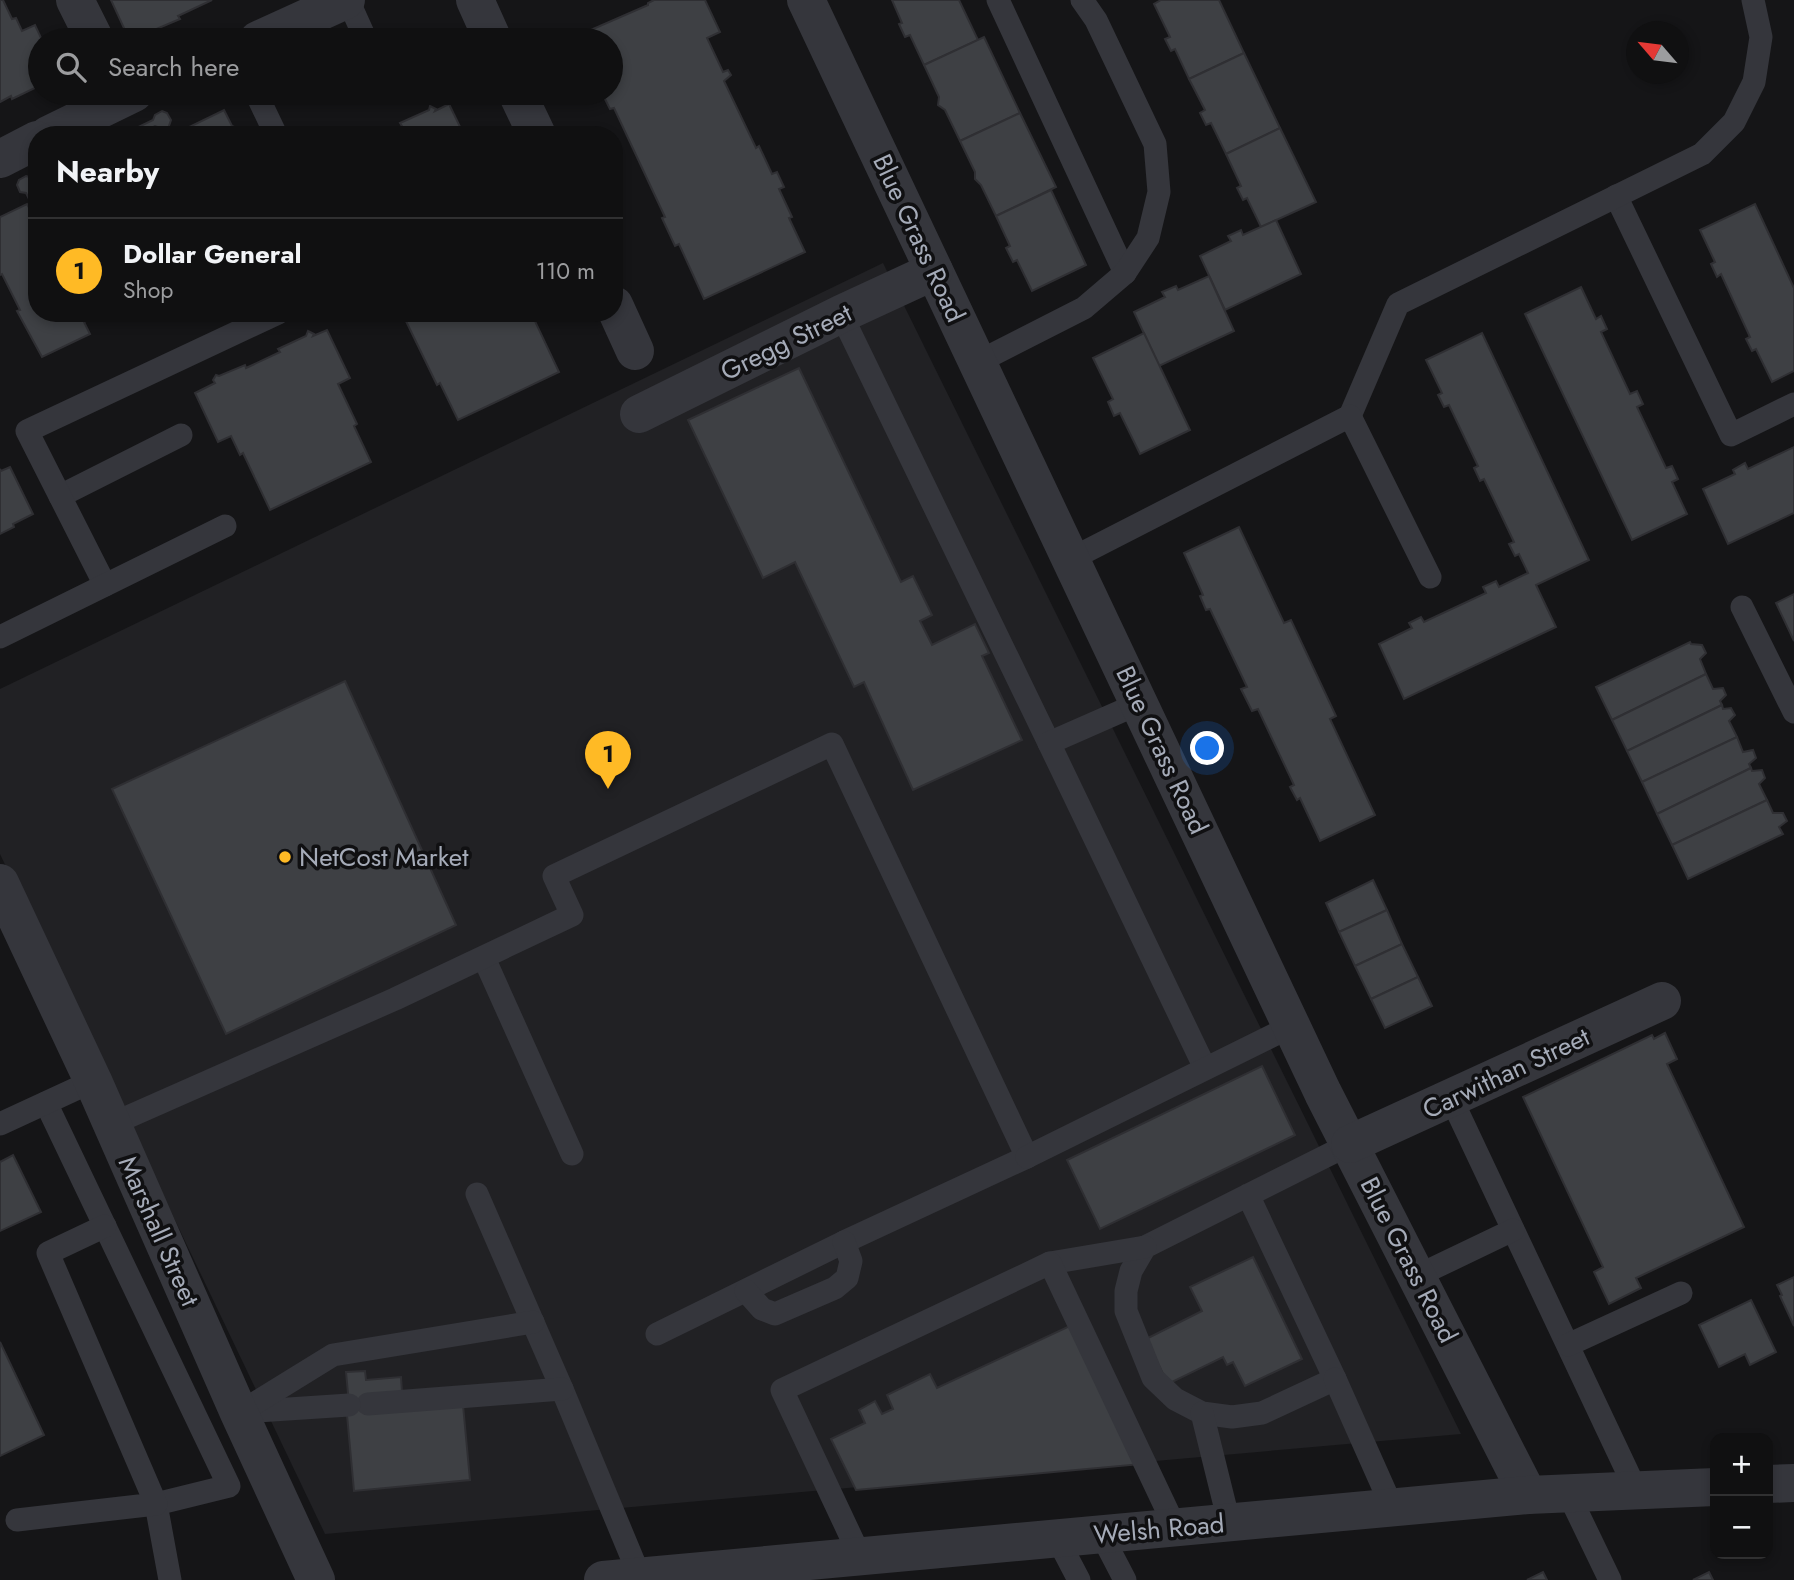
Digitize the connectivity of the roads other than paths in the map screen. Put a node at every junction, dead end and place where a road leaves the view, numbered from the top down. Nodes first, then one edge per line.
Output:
1 (75, 0) edge
2 (347, 0) edge
3 (475, 0) edge
4 (806, 0) edge
5 (998, 0) edge
6 (1082, 0) edge
7 (1753, 0) edge
8 (89, 28) edge
9 (285, 28) edge
10 (360, 28) edge
11 (488, 28) edge
12 (105, 105) edge
13 (262, 105) edge
14 (523, 105) edge
15 (65, 126) edge
16 (272, 126) edge
17 (533, 126) edge
18 (28, 145) edge
19 (0, 159) edge
20 (1616, 196) junction
21 (934, 271) junction
22 (1125, 273) junction
23 (841, 314) junction
24 (259, 322) edge
25 (622, 322) edge
26 (635, 351) dead end
27 (978, 362) junction
28 (1794, 404) edge
29 (639, 414) dead end
30 (1350, 416) junction
31 (181, 435) dead end
32 (60, 496) junction
33 (225, 526) dead end
34 (1071, 559) junction
35 (1430, 577) dead end
36 (105, 585) junction
37 (1742, 607) dead end
38 (0, 637) edge
39 (1140, 703) junction
40 (1794, 712) edge
41 (1049, 743) junction
42 (0, 883) edge
43 (484, 958) junction
44 (1662, 1001) dead end
45 (1292, 1026) junction
46 (1205, 1068) junction
47 (93, 1081) junction
48 (1451, 1098) junction
49 (46, 1103) junction
50 (0, 1124) edge
51 (112, 1125) junction
52 (1350, 1144) junction
53 (572, 1154) dead end
54 (1027, 1157) junction
55 (477, 1194) dead end
56 (1248, 1195) junction
57 (105, 1226) junction
58 (1513, 1230) junction
59 (844, 1242) junction
60 (1145, 1247) junction
61 (1050, 1263) junction
62 (1417, 1276) junction
63 (747, 1291) junction
64 (1681, 1293) dead end
65 (533, 1322) junction
66 (657, 1334) dead end
67 (1568, 1345) junction
68 (1335, 1378) junction
69 (562, 1389) junction
70 (239, 1413) junction
71 (1202, 1413) junction
72 (272, 1480) junction
73 (1794, 1483) edge
74 (1773, 1484) edge
75 (229, 1486) junction
76 (1710, 1486) edge
77 (1636, 1490) junction
78 (1568, 1493) junction
79 (1528, 1495) junction
80 (156, 1504) junction
81 (1392, 1507) junction
82 (17, 1520) dead end
83 (1229, 1522) junction
84 (1175, 1527) junction
85 (1101, 1534) junction
86 (1057, 1538) junction
87 (860, 1556) junction
88 (793, 1571) edge
89 (622, 1578) edge
90 (170, 1580) edge
91 (316, 1580) edge
92 (1079, 1580) edge
93 (1125, 1580) edge
94 (1610, 1580) edge

1 - 8 street
2 - 9 street
2 - 10 lane
3 - 11 street
4 - 21 street, Blue Grass Road
5 - 22 lane
6 - 22 lane
7 - 20 lane
12 - 15 street
13 - 16 lane
14 - 17 street
18 - 19 street
20 - 28 lane
20 - 30 lane
21 - 23 street, Gregg Street
21 - 27 street, Blue Grass Road
22 - 27 lane
23 - 29 street, Gregg Street
23 - 41 lane
24 - 32 lane
25 - 26 street
27 - 34 street, Blue Grass Road
30 - 34 lane
30 - 35 lane
31 - 32 lane
32 - 36 lane
33 - 36 lane
34 - 39 street, Blue Grass Road
36 - 38 lane
37 - 40 lane
39 - 41 lane
39 - 45 street, Blue Grass Road
41 - 46 lane
42 - 47 street, Marshall Street
43 - 51 lane
43 - 53 lane
43 - 54 lane
44 - 48 street, Carwithan Street
45 - 46 lane
45 - 52 street, Blue Grass Road
46 - 54 lane
47 - 49 lane
47 - 51 street, Marshall Street
48 - 52 street, Carwithan Street
48 - 58 lane
49 - 50 lane
49 - 57 lane
51 - 70 street, Marshall Street
52 - 56 lane
52 - 62 street, Blue Grass Road
54 - 59 lane
55 - 65 lane
56 - 60 lane
56 - 68 lane
57 - 75 lane
57 - 80 lane
58 - 62 lane
58 - 67 lane
59 - 63 lane
59 - 63 lane
60 - 61 lane
60 - 71 lane
61 - 84 lane
61 - 87 lane
62 - 79 street, Blue Grass Road
63 - 66 lane
64 - 67 lane
65 - 69 lane
65 - 70 lane
67 - 77 lane
68 - 71 lane
68 - 81 lane
69 - 70 lane
69 - 89 lane
70 - 72 street, Marshall Street
71 - 83 lane
72 - 75 lane
72 - 91 street, Marshall Street
73 - 74 street
75 - 80 lane
76 - 77 street, Welsh Road
77 - 78 street, Welsh Road
78 - 79 street, Welsh Road
78 - 94 lane
79 - 81 street, Welsh Road
80 - 82 lane
80 - 90 lane
81 - 83 street, Welsh Road
83 - 84 street, Welsh Road
84 - 85 street, Welsh Road
85 - 86 street, Welsh Road
85 - 93 lane
86 - 87 street, Welsh Road
86 - 92 lane
87 - 88 street, Welsh Road
88 - 89 street, Welsh Road

